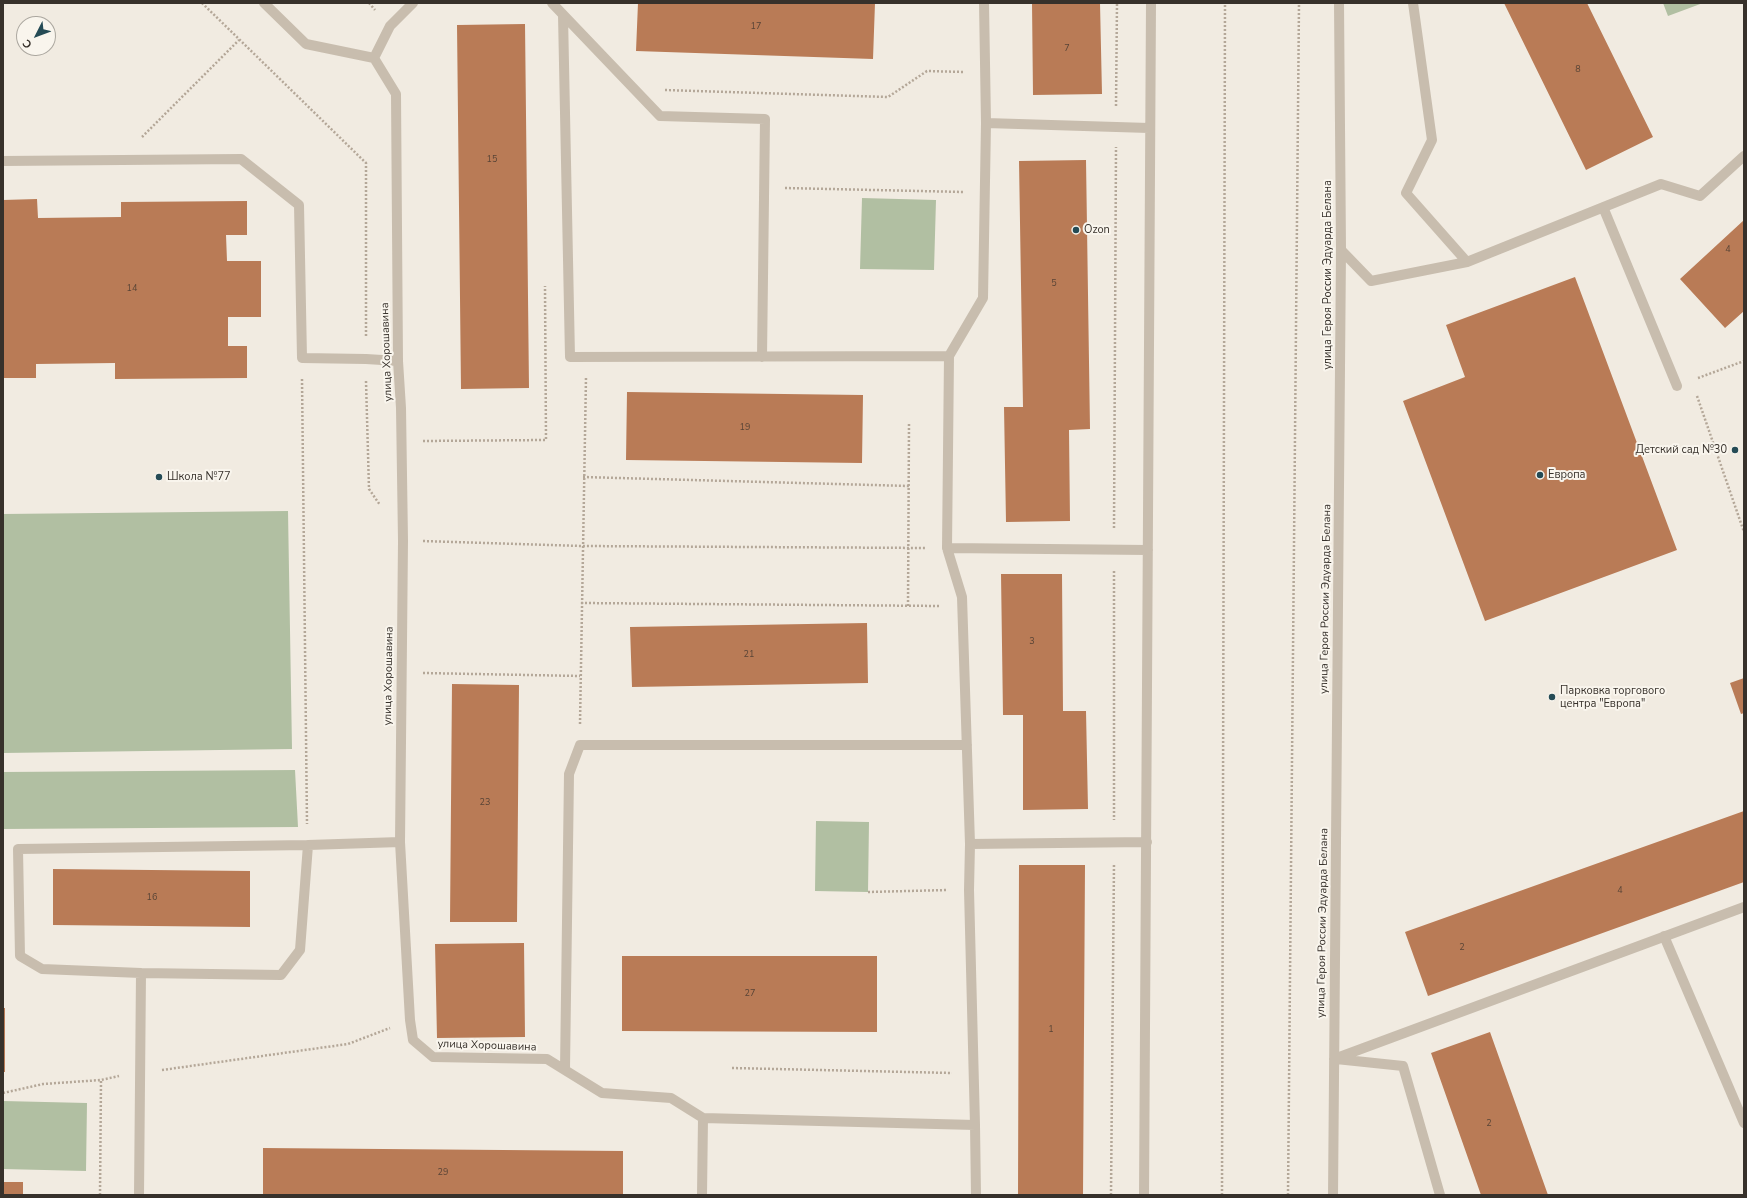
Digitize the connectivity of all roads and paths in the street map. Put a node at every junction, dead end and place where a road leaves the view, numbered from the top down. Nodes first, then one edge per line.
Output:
1 (202, 3) edge
2 (264, 3) edge
3 (413, 3) edge
4 (552, 3) edge
5 (984, 3) edge
6 (1117, 3) edge
7 (1151, 3) edge
8 (1225, 3) edge
9 (1299, 3) edge
10 (1339, 3) edge
11 (1413, 3) edge
12 (563, 15) junction
13 (239, 40) junction
14 (374, 58) junction
15 (985, 73) junction
16 (634, 89) junction
17 (986, 123) junction
18 (1116, 127) junction
19 (1150, 128) junction
20 (1744, 156) edge
21 (120, 159) junction
22 (3, 161) edge
23 (764, 188) junction
24 (984, 193) junction
25 (1603, 207) junction
26 (1341, 250) junction
27 (1468, 262) junction
28 (545, 283) dead end
29 (948, 356) junction
30 (586, 357) junction
31 (762, 357) junction
32 (302, 358) junction
33 (366, 359) junction
34 (398, 361) junction
35 (1744, 361) edge
36 (1692, 380) junction
37 (1677, 386) joint
38 (909, 423) dead end
39 (401, 441) junction
40 (583, 477) junction
41 (909, 486) junction
42 (382, 508) dead end
43 (1744, 532) edge
44 (403, 541) junction
45 (582, 546) junction
46 (908, 547) junction
47 (947, 548) junction
48 (1114, 550) junction
49 (1148, 550) junction
50 (581, 603) junction
51 (908, 606) junction
52 (962, 606) junction
53 (402, 673) junction
54 (580, 676) junction
55 (580, 744) junction
56 (967, 745) junction
57 (400, 842) junction
58 (1114, 842) junction
59 (1147, 842) junction
60 (970, 844) junction
61 (308, 845) junction
62 (970, 890) junction
63 (868, 892) dead end
64 (1744, 907) edge
65 (1664, 936) junction
66 (142, 973) junction
67 (410, 1020) junction
68 (1334, 1059) junction
69 (732, 1068) dead end
70 (565, 1069) junction
71 (139, 1073) junction
72 (974, 1073) junction
73 (101, 1080) junction
74 (3, 1093) edge
75 (702, 1118) junction
76 (1744, 1123) edge
77 (975, 1125) junction
78 (100, 1195) edge
79 (138, 1195) edge
80 (702, 1195) edge
81 (976, 1195) edge
82 (1111, 1195) edge
83 (1144, 1195) edge
84 (1222, 1195) edge
85 (1288, 1195) edge
86 (1333, 1195) edge
87 (1440, 1195) edge

1 - 13 path
2 - 14 street
3 - 14 street
4 - 12 street
5 - 15 street
6 - 18 path
7 - 19 street
8 - 84 path
9 - 85 path
10 - 26 street, улица Героя России Эдуарда Белана
11 - 27 street
12 - 16 street
12 - 30 street
13 - 21 path
13 - 33 path
14 - 34 street, улица Хорошавина
15 - 16 path
15 - 17 street
16 - 23 street
17 - 18 street
17 - 24 street
18 - 19 street
18 - 48 path
19 - 49 street
20 - 25 street
21 - 22 street
21 - 32 street
23 - 24 path
23 - 31 street
24 - 29 street
25 - 27 street
25 - 37 street
26 - 27 street
26 - 68 street, улица Героя России Эдуарда Белана
28 - 39 path
29 - 31 street
29 - 47 street
30 - 31 street
30 - 40 path
32 - 33 street
32 - 61 path
33 - 34 street
33 - 42 path
34 - 39 street, улица Хорошавина
35 - 36 path
36 - 37 path
36 - 43 path
38 - 41 path
39 - 44 street, улица Хорошавина
40 - 41 path
40 - 45 path
41 - 46 path
44 - 45 path
44 - 53 street, улица Хорошавина
45 - 46 path
45 - 50 path
46 - 47 path
46 - 51 path
47 - 48 street
47 - 52 street
48 - 49 street
48 - 58 path
49 - 59 street
50 - 51 path
50 - 54 path
51 - 52 path
52 - 56 street
53 - 54 path
53 - 57 street, улица Хорошавина
54 - 55 path
55 - 56 street
55 - 70 street
56 - 60 street
57 - 61 street
57 - 67 street, улица Хорошавина
58 - 59 street
58 - 60 street
58 - 82 path
59 - 83 street
60 - 62 street
61 - 66 street
61 - 66 street
62 - 63 path
62 - 72 street
64 - 65 street
65 - 68 street
65 - 76 street
66 - 71 street
67 - 70 street, улица Хорошавина
67 - 71 path
68 - 86 street, улица Героя России Эдуарда Белана
68 - 87 street
69 - 72 path
70 - 75 street, улица Хорошавина
71 - 73 path
71 - 79 street
72 - 77 street
73 - 74 path
73 - 78 path
75 - 77 street
75 - 80 street
77 - 81 street

